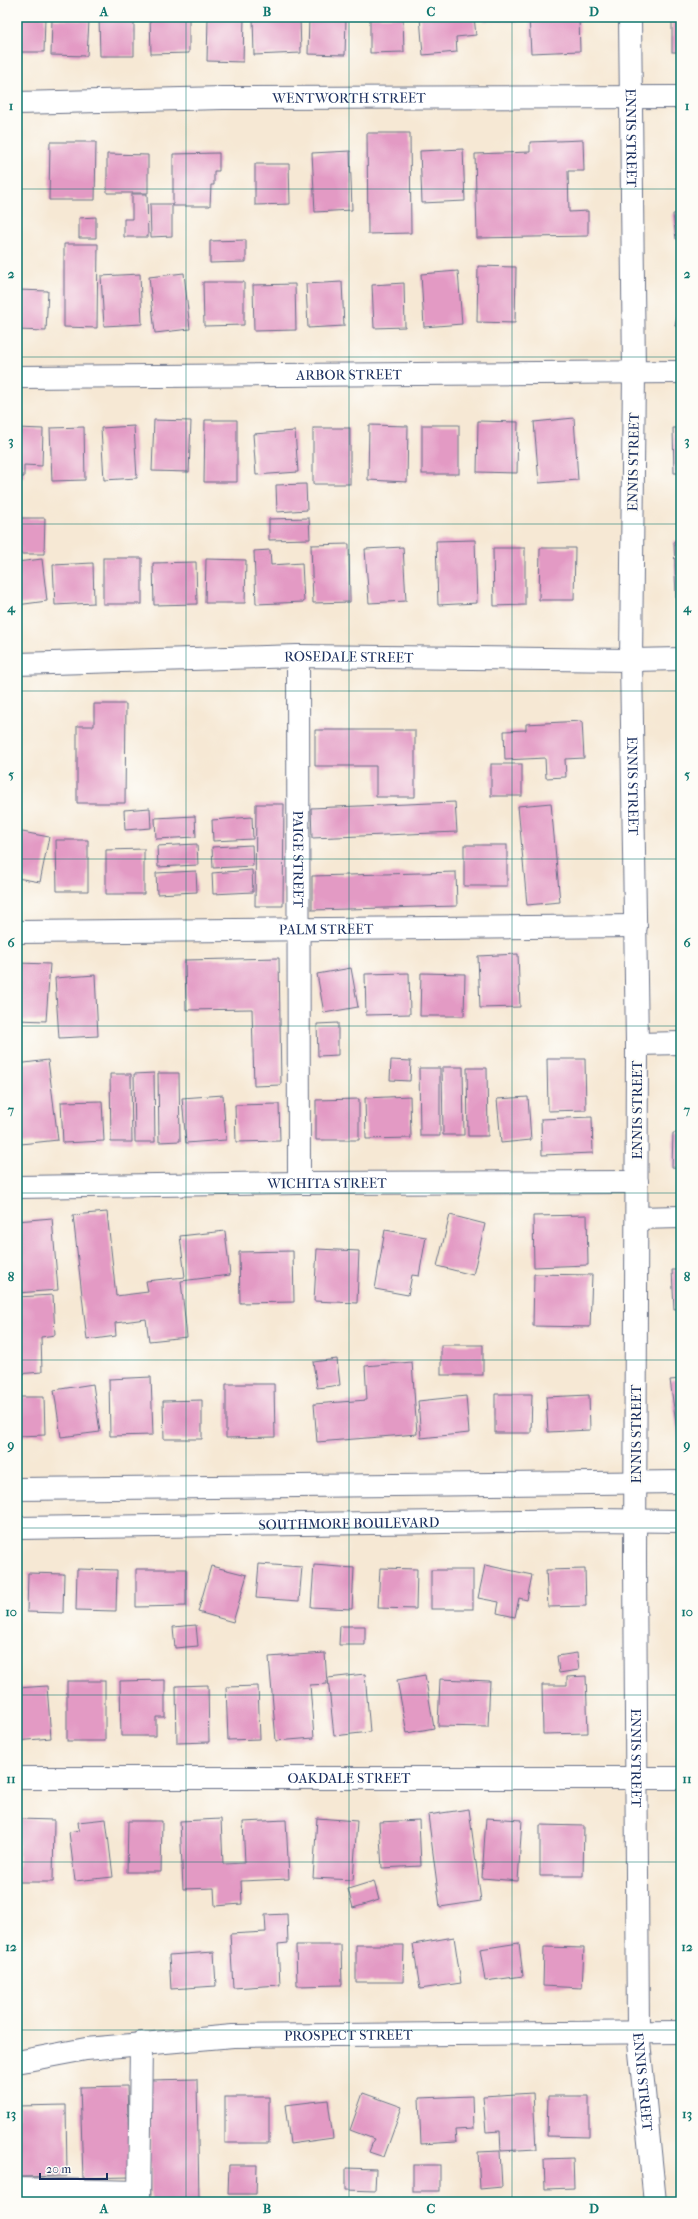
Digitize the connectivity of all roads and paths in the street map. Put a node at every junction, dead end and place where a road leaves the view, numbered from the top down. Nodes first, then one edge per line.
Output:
1 (630, 17) edge
2 (681, 97) edge
3 (630, 98) junction
4 (17, 103) edge
5 (634, 372) junction
6 (681, 372) edge
7 (17, 377) edge
8 (298, 656) junction
9 (681, 659) edge
10 (631, 660) junction
11 (17, 664) edge
12 (636, 926) junction
13 (298, 931) junction
14 (17, 932) edge
15 (637, 1044) junction
16 (681, 1044) edge
17 (637, 1182) junction
18 (299, 1183) junction
19 (17, 1186) edge
20 (681, 1217) edge
21 (637, 1218) junction
22 (637, 1481) junction
23 (681, 1482) edge
24 (17, 1489) edge
25 (681, 1521) edge
26 (636, 1522) junction
27 (17, 1528) edge
28 (17, 1778) edge
29 (636, 1778) junction
30 (681, 1778) edge
31 (638, 2032) junction
32 (681, 2032) edge
33 (141, 2043) junction
34 (17, 2062) edge
35 (17, 2189) edge
36 (139, 2197) edge
37 (655, 2202) edge

1 - 3 street, ENNIS STREET
2 - 3 street, WENTWORTH STREET
3 - 4 street, WENTWORTH STREET
3 - 5 street, ENNIS STREET
5 - 6 street, ARBOR STREET
5 - 7 street, ARBOR STREET
5 - 10 street, ENNIS STREET
8 - 10 street, ROSEDALE STREET
8 - 11 street, ROSEDALE STREET
8 - 13 street, PAIGE STREET
9 - 10 street, ROSEDALE STREET
10 - 12 street, ENNIS STREET
12 - 13 street, PALM STREET
12 - 15 street, ENNIS STREET
13 - 14 street, PALM STREET
13 - 18 street, PAIGE STREET
15 - 16 street
15 - 17 street, ENNIS STREET
17 - 18 street, WICHITA STREET
17 - 21 street, ENNIS STREET
18 - 19 street, WICHITA STREET
20 - 21 street
21 - 22 street, ENNIS STREET
22 - 23 street
22 - 24 street
22 - 26 street, ENNIS STREET
25 - 26 street, SOUTHMORE BOULEVARD
26 - 27 street, SOUTHMORE BOULEVARD
26 - 29 street, ENNIS STREET
28 - 29 street, OAKDALE STREET
29 - 30 street, OAKDALE STREET
29 - 31 street, ENNIS STREET
31 - 32 street, PROSPECT STREET
31 - 33 street, PROSPECT STREET
31 - 37 street, ENNIS STREET
33 - 34 street, PROSPECT STREET
33 - 36 street
35 - 36 street

